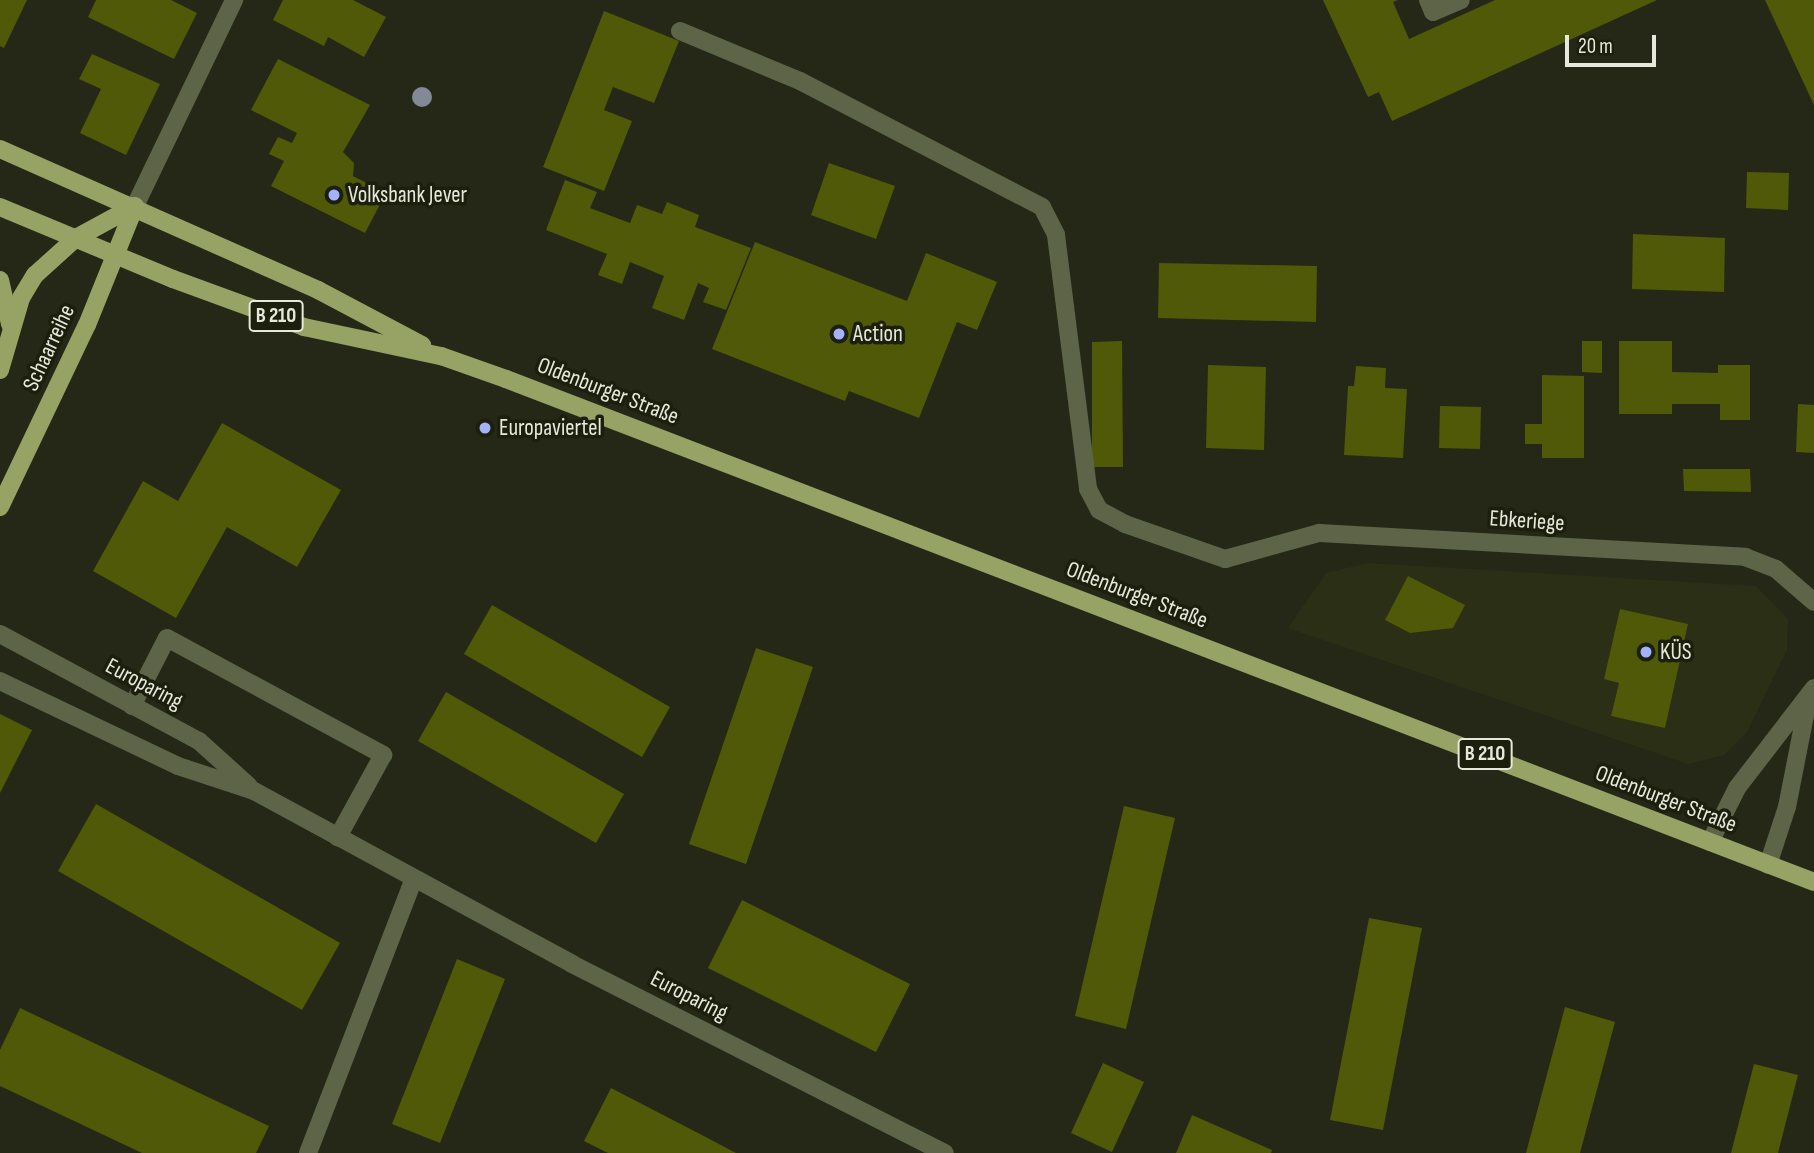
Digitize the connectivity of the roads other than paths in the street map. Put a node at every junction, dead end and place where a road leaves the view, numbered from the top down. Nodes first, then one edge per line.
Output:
1 (234, 0) edge
2 (1428, 0) edge
3 (1461, 0) edge
4 (680, 31) dead end
5 (0, 149) edge
6 (135, 206) junction
7 (0, 207) edge
8 (76, 238) junction
9 (117, 255) junction
10 (0, 280) edge
11 (10, 328) junction
12 (442, 356) junction
13 (0, 370) edge
14 (0, 508) edge
15 (1814, 603) edge
16 (0, 634) edge
17 (0, 681) edge
18 (1811, 695) edge
19 (132, 706) junction
20 (254, 791) junction
21 (338, 837) junction
22 (1710, 842) junction
23 (1768, 865) junction
24 (414, 879) junction
25 (1814, 882) edge
26 (308, 1153) edge
27 (945, 1153) edge

1 - 6 street
2 - 3 street
4 - 15 street, Ebkeriege
5 - 6 main road, B 210
6 - 8 main road
6 - 9 main road, Schaarreihe
6 - 12 main road, Oldenburger Straße / B 210
7 - 8 main road, B 210
8 - 9 main road, B 210
8 - 11 main road
9 - 12 main road, Oldenburger Straße / B 210
9 - 14 main road, Schaarreihe
10 - 11 main road
11 - 13 main road, Schaarreihe
12 - 22 main road, Oldenburger Straße / B 210
16 - 19 street, Europaring
17 - 20 street, Europaring
18 - 22 street
18 - 23 street
19 - 20 street, Europaring
19 - 21 street
20 - 21 street, Europaring
21 - 24 street, Europaring
22 - 23 main road, Oldenburger Straße / B 210
23 - 25 main road, Oldenburger Straße / B 210
24 - 26 street
24 - 27 street, Europaring

